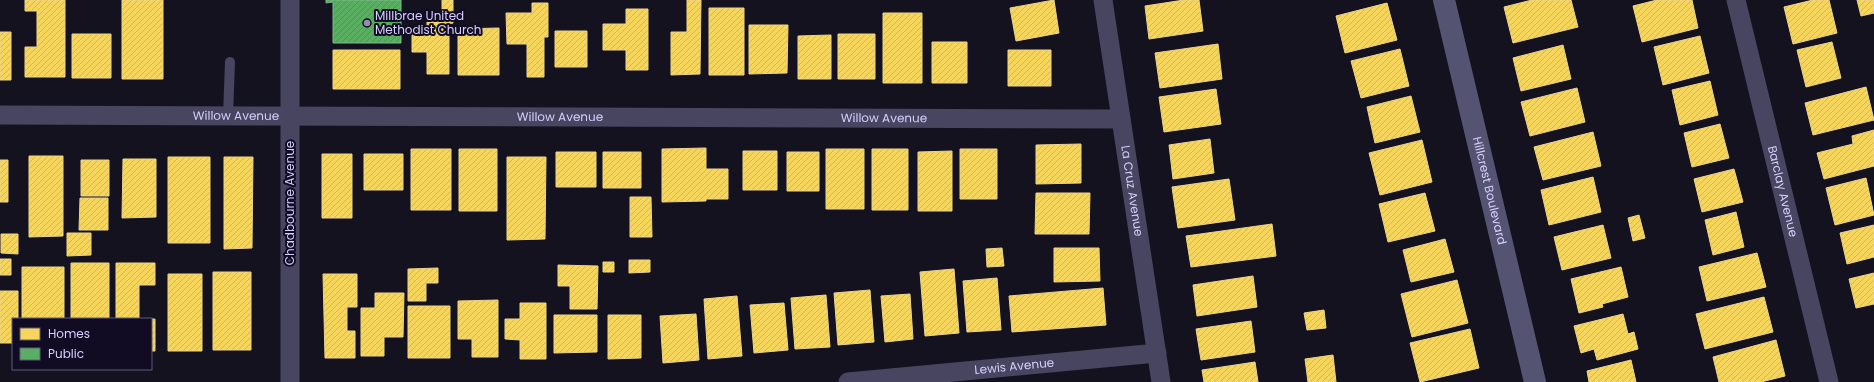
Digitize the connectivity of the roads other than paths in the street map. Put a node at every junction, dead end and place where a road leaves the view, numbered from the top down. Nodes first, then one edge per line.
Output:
1 (290, 0) edge
2 (1103, 0) edge
3 (1444, 0) edge
4 (1736, 0) edge
5 (230, 62) dead end
6 (0, 115) edge
7 (228, 116) junction
8 (290, 116) junction
9 (1121, 119) junction
10 (1157, 353) junction
11 (290, 382) edge
12 (848, 382) edge
13 (1161, 382) edge
14 (1535, 382) edge
15 (1829, 382) edge

1 - 8 street, Chadbourne Avenue
2 - 9 street, La Cruz Avenue
3 - 14 street, Hillcrest Boulevard
4 - 15 street, Barclay Avenue
5 - 7 lane
6 - 7 street, Willow Avenue
7 - 8 street, Willow Avenue
8 - 9 street, Willow Avenue
8 - 11 street, Chadbourne Avenue
9 - 10 street, La Cruz Avenue
10 - 12 street, Lewis Avenue
10 - 13 street, La Cruz Avenue

